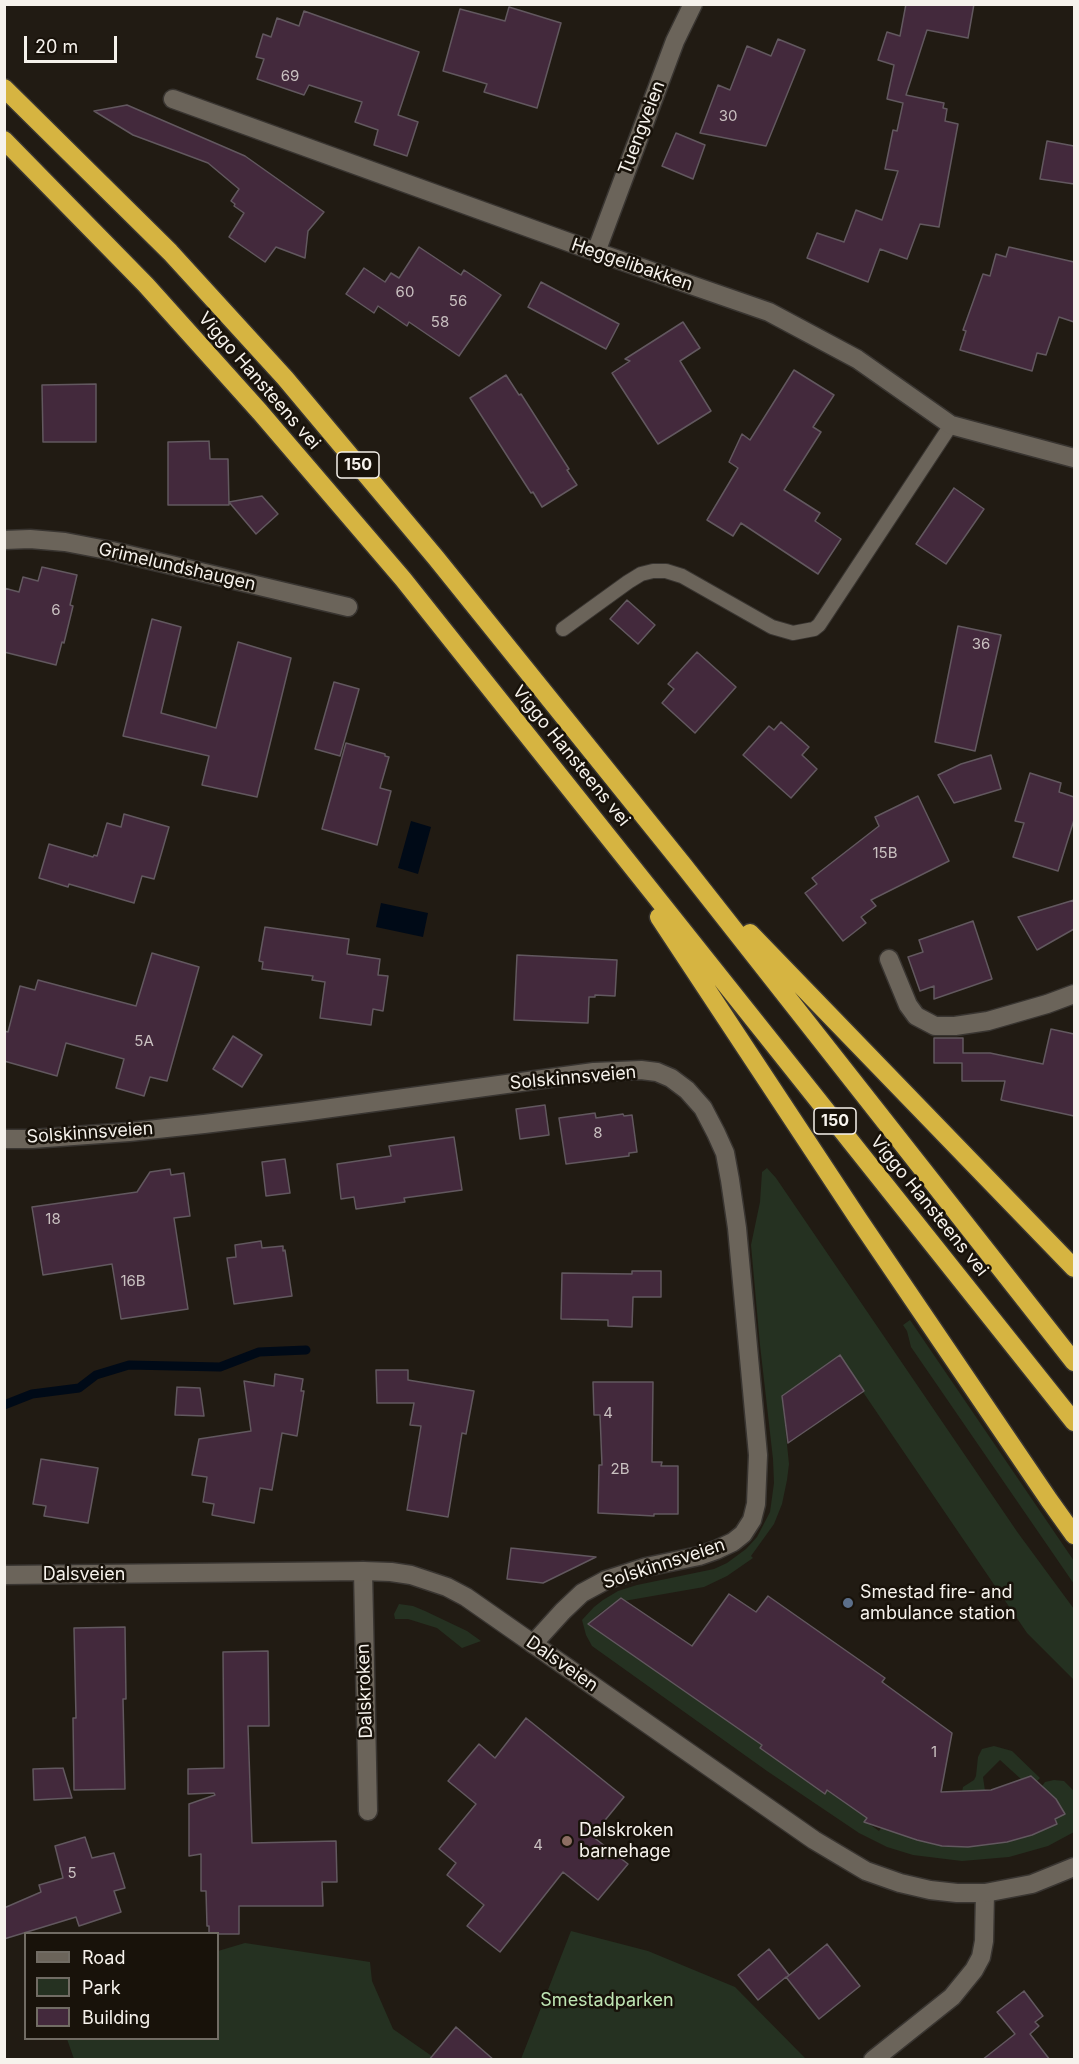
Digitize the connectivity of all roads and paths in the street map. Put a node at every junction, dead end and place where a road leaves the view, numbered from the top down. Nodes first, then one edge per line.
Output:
1 (693, 4) edge
2 (4, 88) edge
3 (173, 99) dead end
4 (4, 140) edge
5 (596, 252) junction
6 (951, 425) junction
7 (1074, 458) edge
8 (4, 540) edge
9 (348, 608) dead end
10 (562, 629) dead end
11 (595, 820) junction
12 (684, 866) junction
13 (889, 959) dead end
14 (1074, 994) edge
15 (4, 1139) edge
16 (1074, 1269) edge
17 (1074, 1362) edge
18 (1074, 1422) edge
19 (1074, 1535) edge
20 (363, 1571) junction
21 (4, 1575) edge
22 (533, 1644) junction
23 (368, 1811) dead end
24 (1074, 1867) edge
25 (984, 1893) junction
26 (873, 2060) edge

1 - 5 street, Tuengveien
2 - 12 highway, Viggo Hansteens vei / 150
3 - 5 street, Heggelibakken
4 - 11 highway, Viggo Hansteens vei / 150
5 - 6 street, Heggelibakken
6 - 7 street, Heggelibakken
6 - 10 lane
8 - 9 street, Grimelundshaugen
11 - 18 highway, Viggo Hansteens vei / 150
11 - 19 highway
12 - 16 highway
12 - 17 highway, Viggo Hansteens vei / 150
13 - 14 street
15 - 22 street, Solskinnsveien
20 - 21 street, Dalsveien
20 - 22 street, Dalsveien
20 - 23 street, Dalskroken
22 - 25 street, Dalsveien
24 - 25 street, Dalsveien
25 - 26 street

